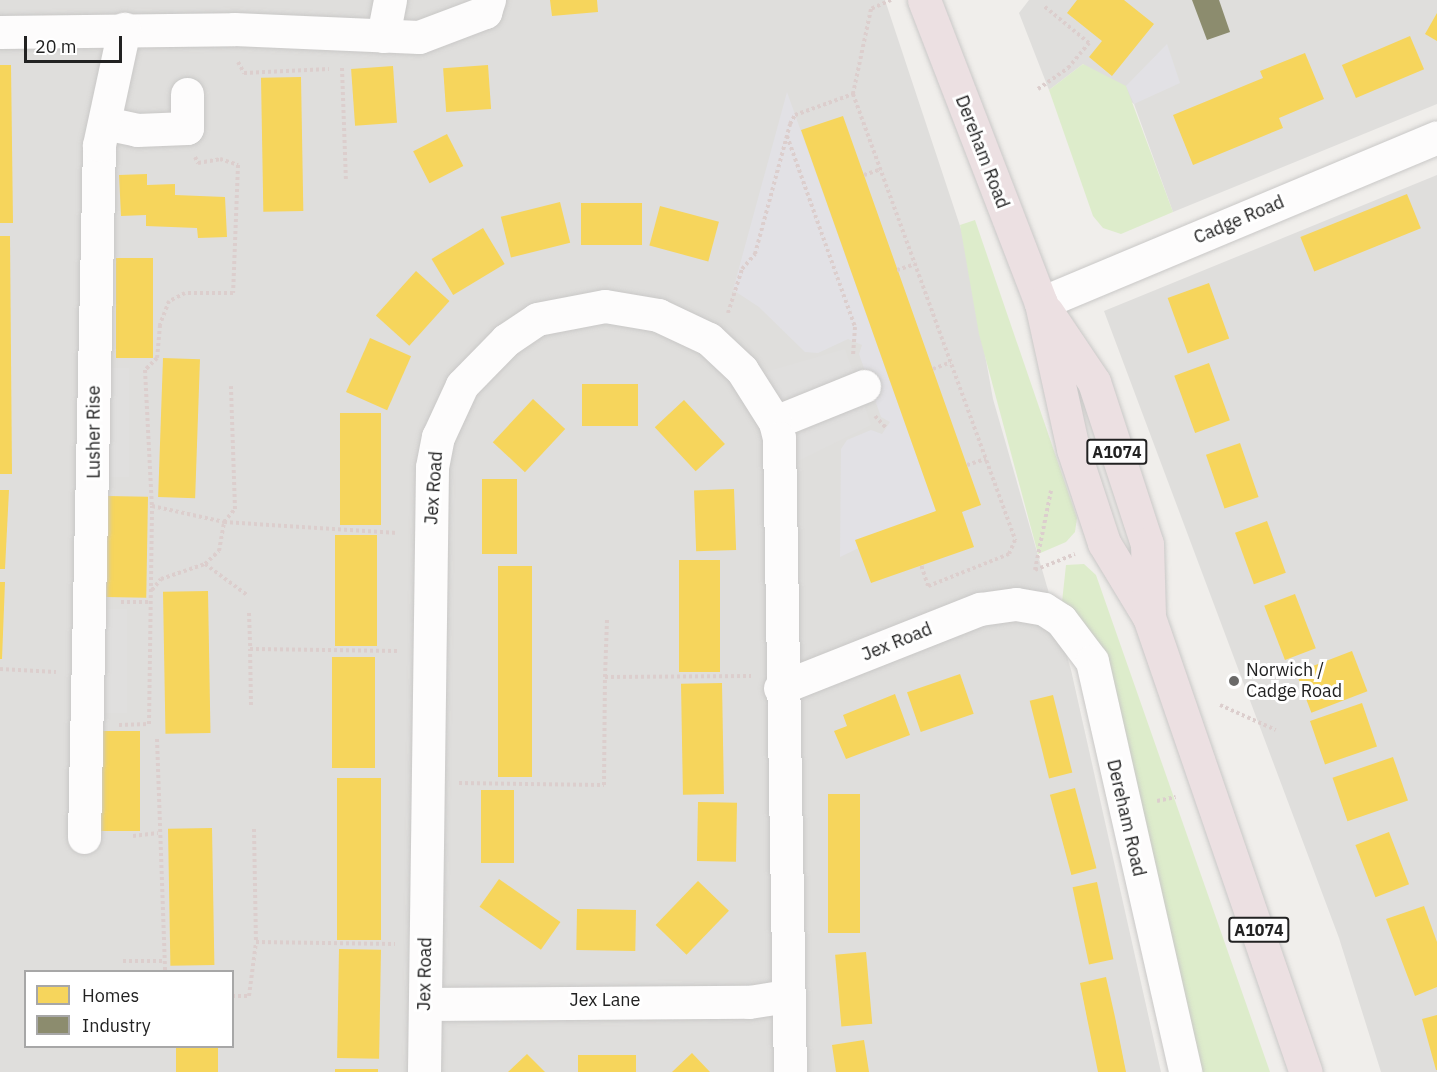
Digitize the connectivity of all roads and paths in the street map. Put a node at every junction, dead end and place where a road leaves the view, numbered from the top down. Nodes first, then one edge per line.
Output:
1 (383, 0) edge
2 (390, 0) edge
3 (489, 0) edge
4 (892, 0) edge
5 (924, 0) edge
6 (1044, 6) dead end
7 (124, 29) junction
8 (0, 32) edge
9 (383, 36) junction
10 (244, 73) dead end
11 (1038, 89) dead end
12 (187, 94) dead end
13 (853, 94) junction
14 (105, 123) junction
15 (787, 136) junction
16 (1437, 137) edge
17 (191, 148) dead end
18 (881, 169) junction
19 (864, 175) dead end
20 (345, 182) dead end
21 (915, 264) junction
22 (897, 270) dead end
23 (1041, 303) junction
24 (717, 346) junction
25 (850, 349) dead end
26 (951, 362) junction
27 (933, 369) dead end
28 (231, 386) dead end
29 (864, 386) dead end
30 (775, 422) junction
31 (877, 422) dead end
32 (886, 428) dead end
33 (986, 459) junction
34 (967, 465) dead end
35 (1054, 479) dead end
36 (152, 506) junction
37 (224, 522) junction
38 (431, 534) junction
39 (1104, 543) junction
40 (205, 564) junction
41 (921, 565) dead end
42 (1035, 570) junction
43 (152, 590) junction
44 (247, 595) dead end
45 (139, 602) dead end
46 (150, 602) junction
47 (1017, 604) junction
48 (249, 613) dead end
49 (1149, 617) junction
50 (607, 620) dead end
51 (250, 649) junction
52 (428, 651) junction
53 (0, 669) edge
54 (90, 673) junction
55 (605, 677) junction
56 (780, 682) junction
57 (251, 705) dead end
58 (1220, 705) dead end
59 (133, 725) dead end
60 (1276, 730) dead end
61 (157, 740) dead end
62 (452, 783) dead end
63 (1211, 789) junction
64 (1124, 809) junction
65 (254, 829) dead end
66 (158, 833) junction
67 (133, 836) dead end
68 (84, 837) dead end
69 (256, 942) junction
70 (426, 945) junction
71 (163, 961) junction
72 (123, 962) dead end
73 (165, 970) edge
74 (234, 996) edge
75 (785, 996) junction
76 (425, 1004) junction
77 (424, 1072) edge
78 (790, 1072) edge
79 (1185, 1072) edge
80 (1306, 1072) edge

1 - 9 street
2 - 9 street
3 - 9 street
4 - 13 path
5 - 23 highway, Dereham Road / A1074
6 - 11 path
7 - 8 street
7 - 9 street
7 - 14 street, Lusher Rise
10 - 20 path
12 - 14 street
13 - 15 path
13 - 18 path
14 - 54 street, Lusher Rise
15 - 24 path
15 - 25 path
16 - 23 street, Cadge Road
17 - 36 path
18 - 19 path
18 - 21 path
21 - 22 path
21 - 26 path
23 - 39 highway, Dereham Road / A1074
23 - 49 highway, Dereham Road / A1074
24 - 30 street, Jex Road
24 - 38 street, Jex Road
26 - 27 path
26 - 33 path
28 - 37 path
29 - 30 street
30 - 56 street, Jex Road
31 - 32 path
33 - 34 path
33 - 41 path
35 - 42 path
36 - 37 path
36 - 43 path
37 - 38 path
37 - 40 path
38 - 52 street, Jex Road
39 - 42 path
39 - 49 highway, Dereham Road / A1074
40 - 43 path
40 - 44 path
42 - 47 path
43 - 46 path
45 - 46 path
46 - 59 path
47 - 56 street, Jex Road
47 - 64 street, Dereham Road
48 - 51 path
49 - 63 highway, Dereham Road / A1074
50 - 55 path
51 - 52 path
51 - 57 path
52 - 70 street, Jex Road
53 - 54 path
54 - 68 street, Lusher Rise
55 - 56 path
55 - 62 path
56 - 75 street, Jex Road
58 - 60 path
61 - 66 path
63 - 64 path
63 - 80 highway, Dereham Road / A1074
64 - 79 street, Dereham Road
65 - 69 path
66 - 67 path
66 - 71 path
69 - 70 path
69 - 74 path
70 - 76 street, Jex Road
71 - 72 path
71 - 73 path
75 - 76 street, Jex Lane
75 - 78 street, Jex Road
76 - 77 street, Jex Road

